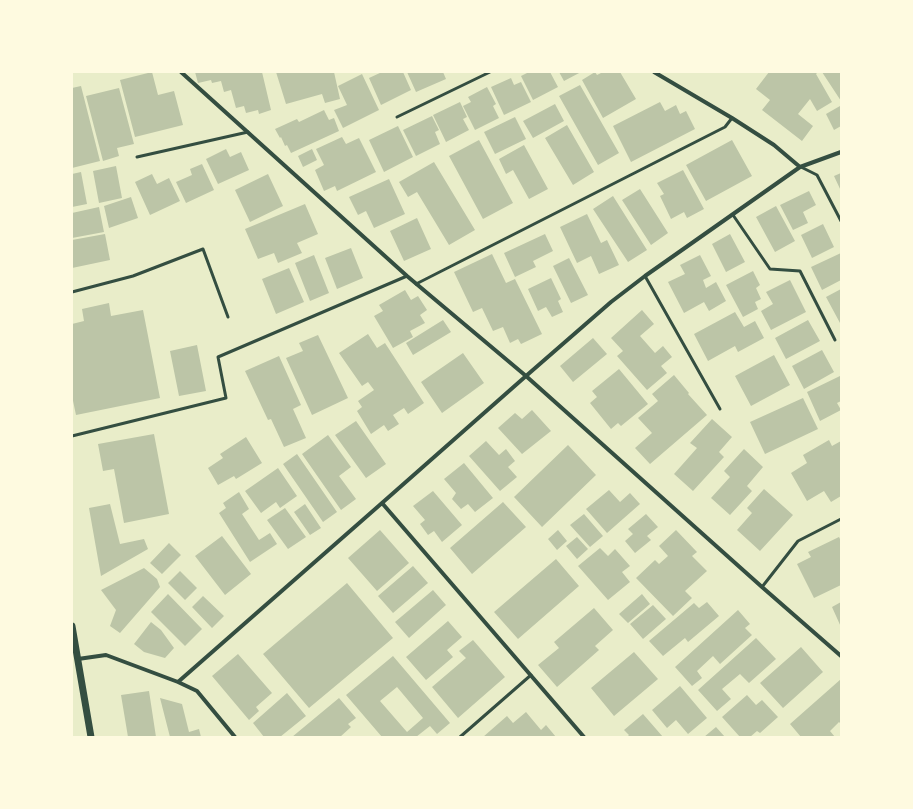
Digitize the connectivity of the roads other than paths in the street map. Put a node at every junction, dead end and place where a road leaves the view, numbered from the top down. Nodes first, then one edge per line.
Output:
1 (181, 72) edge
2 (490, 72) edge
3 (654, 72) edge
4 (397, 117) dead end
5 (732, 118) junction
6 (248, 132) junction
7 (841, 152) edge
8 (137, 157) dead end
9 (800, 167) junction
10 (732, 215) junction
11 (841, 221) edge
12 (407, 276) junction
13 (646, 276) junction
14 (416, 284) junction
15 (72, 292) edge
16 (228, 317) dead end
17 (835, 340) dead end
18 (526, 376) junction
19 (720, 409) dead end
20 (72, 436) edge
21 (382, 503) junction
22 (841, 519) edge
23 (762, 587) junction
24 (72, 626) edge
25 (841, 656) edge
26 (78, 659) junction
27 (531, 675) junction
28 (178, 682) junction
29 (91, 737) edge
30 (235, 737) edge
31 (460, 737) edge
32 (584, 737) edge

1 - 6 street
2 - 4 lane
3 - 5 street
5 - 9 street
5 - 14 lane
6 - 8 lane
6 - 12 street
7 - 9 street
9 - 10 street
9 - 11 lane
10 - 13 street
10 - 17 lane
12 - 14 street
12 - 20 lane
13 - 18 street
13 - 19 lane
14 - 18 street
15 - 16 lane
18 - 21 street
18 - 23 street
21 - 27 street
21 - 28 street
22 - 23 lane
23 - 25 street
24 - 26 street
26 - 28 street
26 - 29 street
27 - 31 lane
27 - 32 street
28 - 30 street

